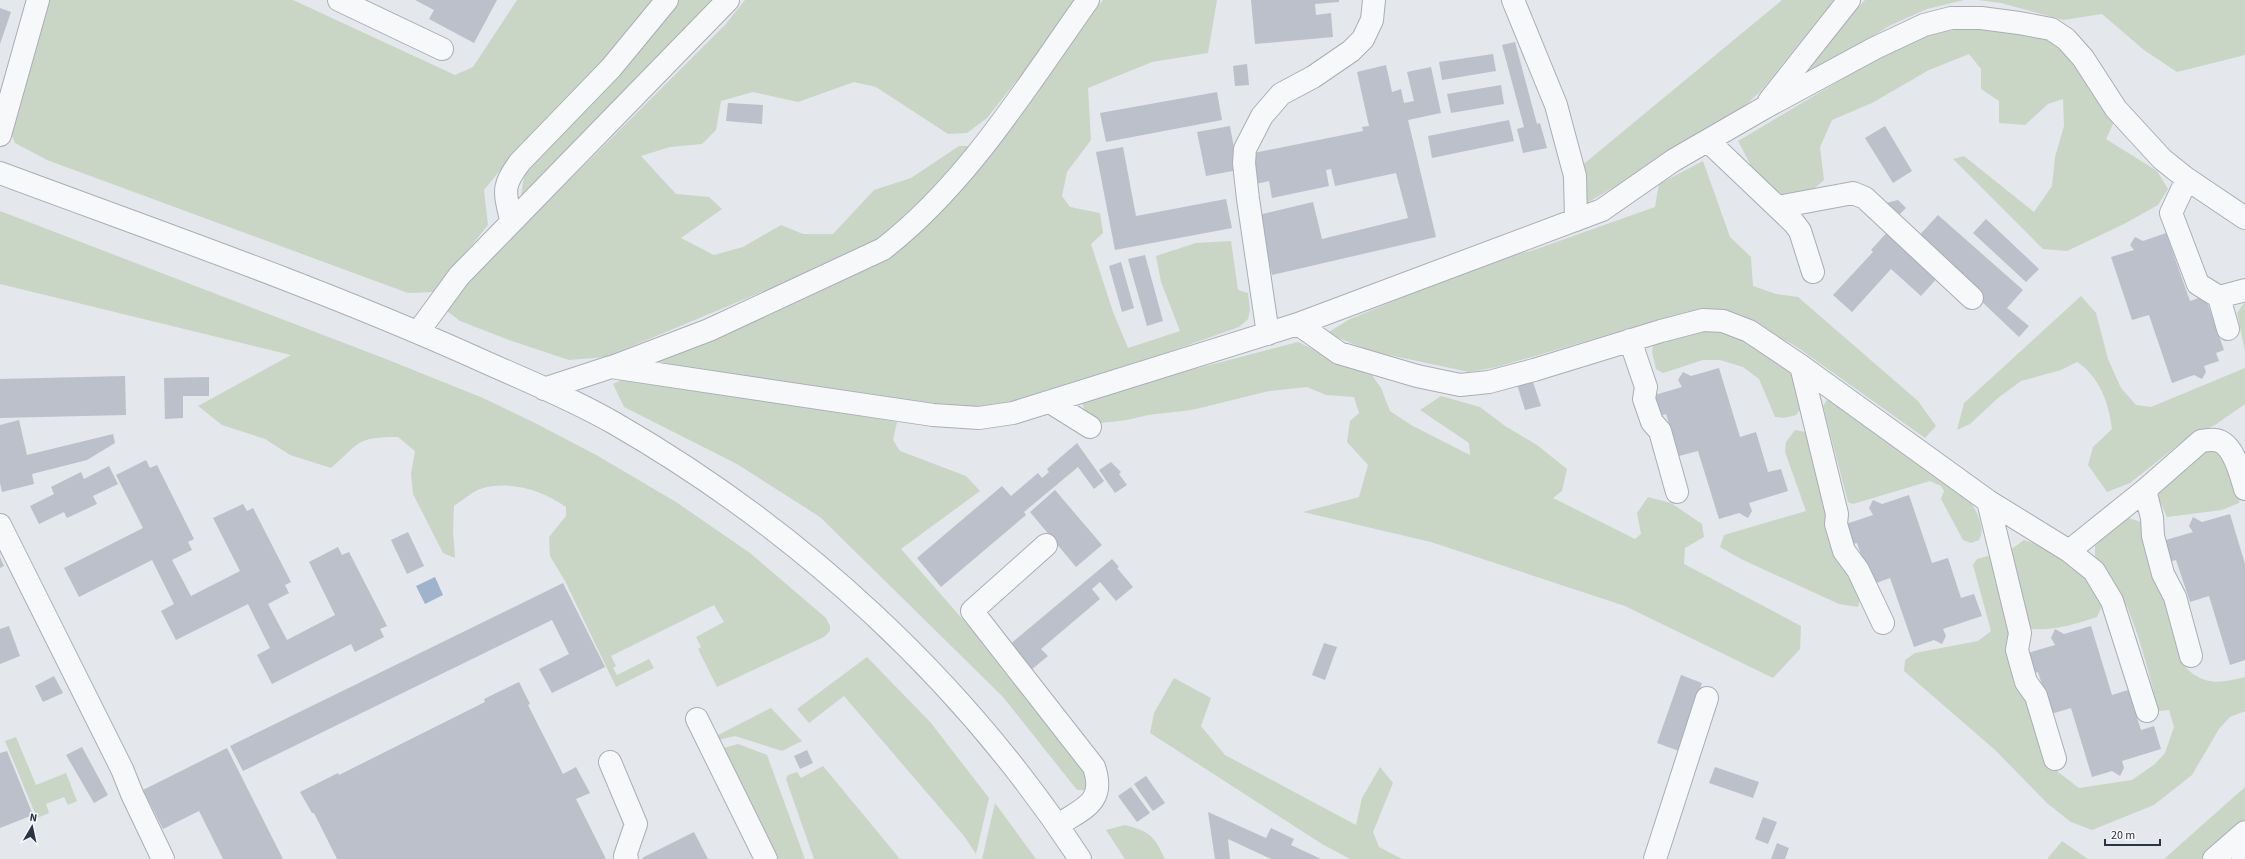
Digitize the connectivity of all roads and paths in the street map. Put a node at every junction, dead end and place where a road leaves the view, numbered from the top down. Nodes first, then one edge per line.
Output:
1 (38, 0) edge
2 (339, 0) edge
3 (667, 0) edge
4 (728, 0) edge
5 (1088, 0) edge
6 (1374, 0) edge
7 (1514, 0) edge
8 (1849, 0) edge
9 (380, 9) edge
10 (442, 49) dead end
11 (1764, 108) junction
12 (0, 135) edge
13 (1708, 141) junction
14 (0, 173) edge
15 (2187, 179) junction
16 (1778, 208) junction
17 (2245, 218) edge
18 (511, 220) junction
19 (1576, 220) junction
20 (1813, 272) dead end
21 (2245, 290) edge
22 (2219, 297) junction
23 (1972, 298) dead end
24 (1298, 324) junction
25 (2228, 329) dead end
26 (418, 332) junction
27 (1268, 334) junction
28 (1630, 340) junction
29 (1801, 366) junction
30 (611, 367) junction
31 (544, 389) junction
32 (1050, 402) junction
33 (1090, 427) dead end
34 (2245, 489) edge
35 (2145, 490) junction
36 (1677, 492) dead end
37 (1988, 501) junction
38 (0, 524) edge
39 (1046, 545) dead end
40 (2070, 551) junction
41 (1883, 623) dead end
42 (2191, 656) dead end
43 (1707, 698) dead end
44 (2147, 711) dead end
45 (697, 719) dead end
46 (2056, 758) dead end
47 (610, 762) dead end
48 (1058, 826) junction
49 (2242, 844) edge
50 (163, 859) edge
51 (626, 859) edge
52 (766, 859) edge
53 (1080, 859) edge
54 (1655, 859) edge
55 (2214, 859) edge

1 - 12 street
2 - 9 street
3 - 18 street
4 - 18 street
5 - 30 street
6 - 27 street
7 - 19 street
8 - 11 street
9 - 10 street
11 - 13 street
11 - 15 street
13 - 16 street
13 - 19 street
14 - 26 street
15 - 17 street
15 - 22 street
16 - 20 street
16 - 23 street
18 - 26 street
19 - 24 street
21 - 22 street
22 - 25 street
24 - 27 street
24 - 28 street
26 - 31 street
27 - 32 street
28 - 29 street
28 - 36 street
29 - 37 street
29 - 41 street
30 - 31 street
30 - 32 street
31 - 48 street
32 - 33 street
34 - 35 street
35 - 40 street
35 - 42 street
37 - 40 street
37 - 46 street
38 - 50 street
39 - 48 street
40 - 44 street
43 - 54 street
45 - 52 street
47 - 51 street
48 - 53 street
49 - 55 street

